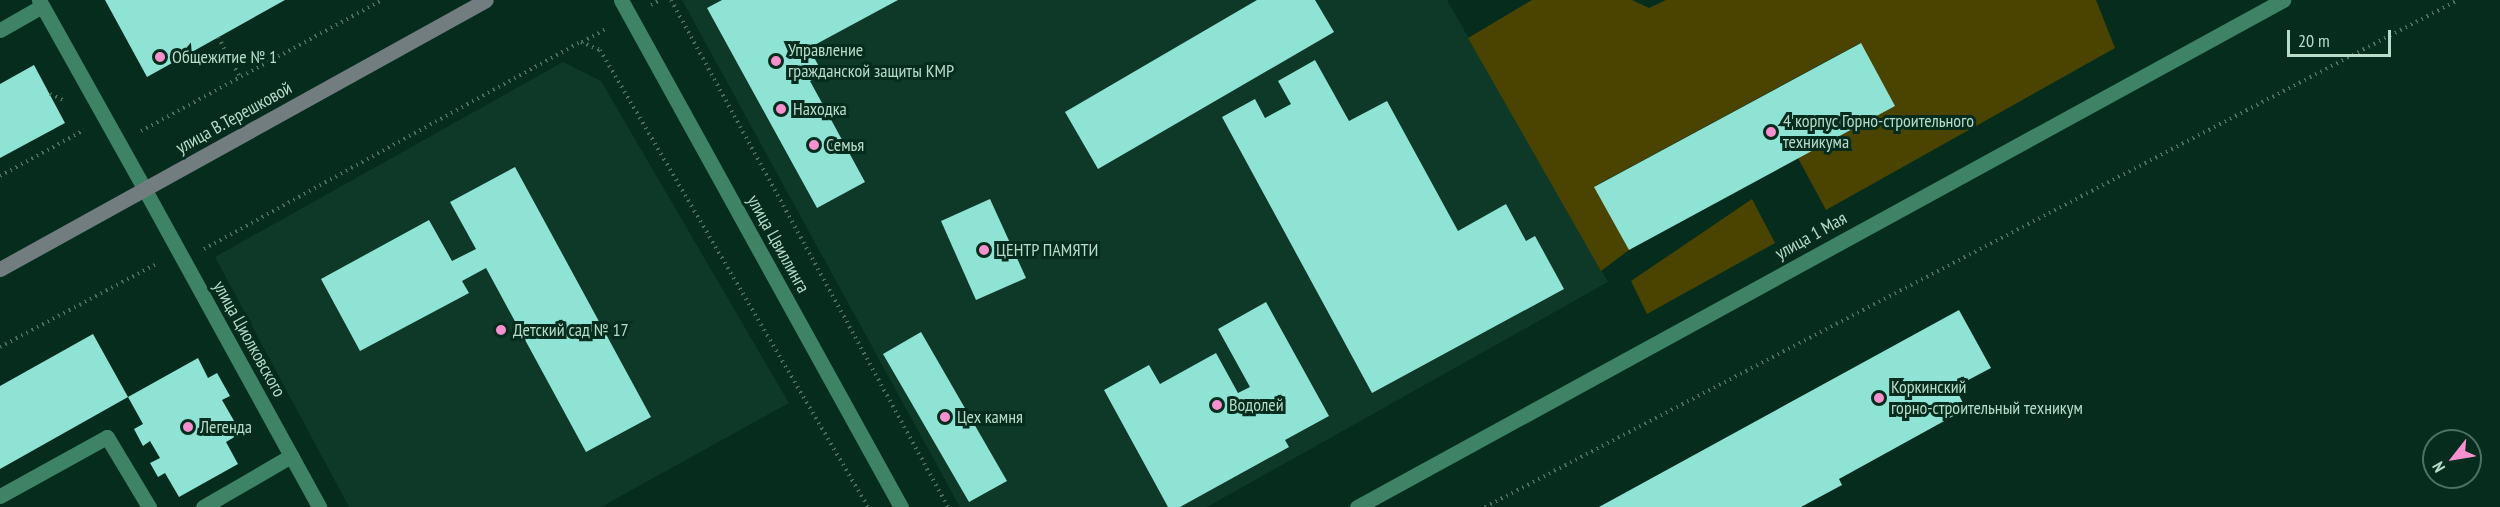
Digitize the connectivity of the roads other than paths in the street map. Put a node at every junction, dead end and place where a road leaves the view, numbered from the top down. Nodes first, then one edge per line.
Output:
1 (486, 0) edge
2 (621, 0) edge
3 (2283, 0) edge
4 (41, 3) edge
5 (0, 30) edge
6 (145, 190) junction
7 (0, 269) edge
8 (291, 456) junction
9 (0, 496) edge
10 (149, 507) edge
11 (203, 507) edge
12 (319, 507) edge
13 (901, 507) edge
14 (1357, 507) edge

1 - 6 main road, улица В.Терешковой
2 - 13 street, улица Цвиллинга
3 - 14 street, улица 1 Мая
4 - 5 street
4 - 6 street, улица Циолковского
6 - 7 main road, улица В.Терешковой
6 - 8 street, улица Циолковского
8 - 11 street
8 - 12 street, улица Циолковского
9 - 10 street

